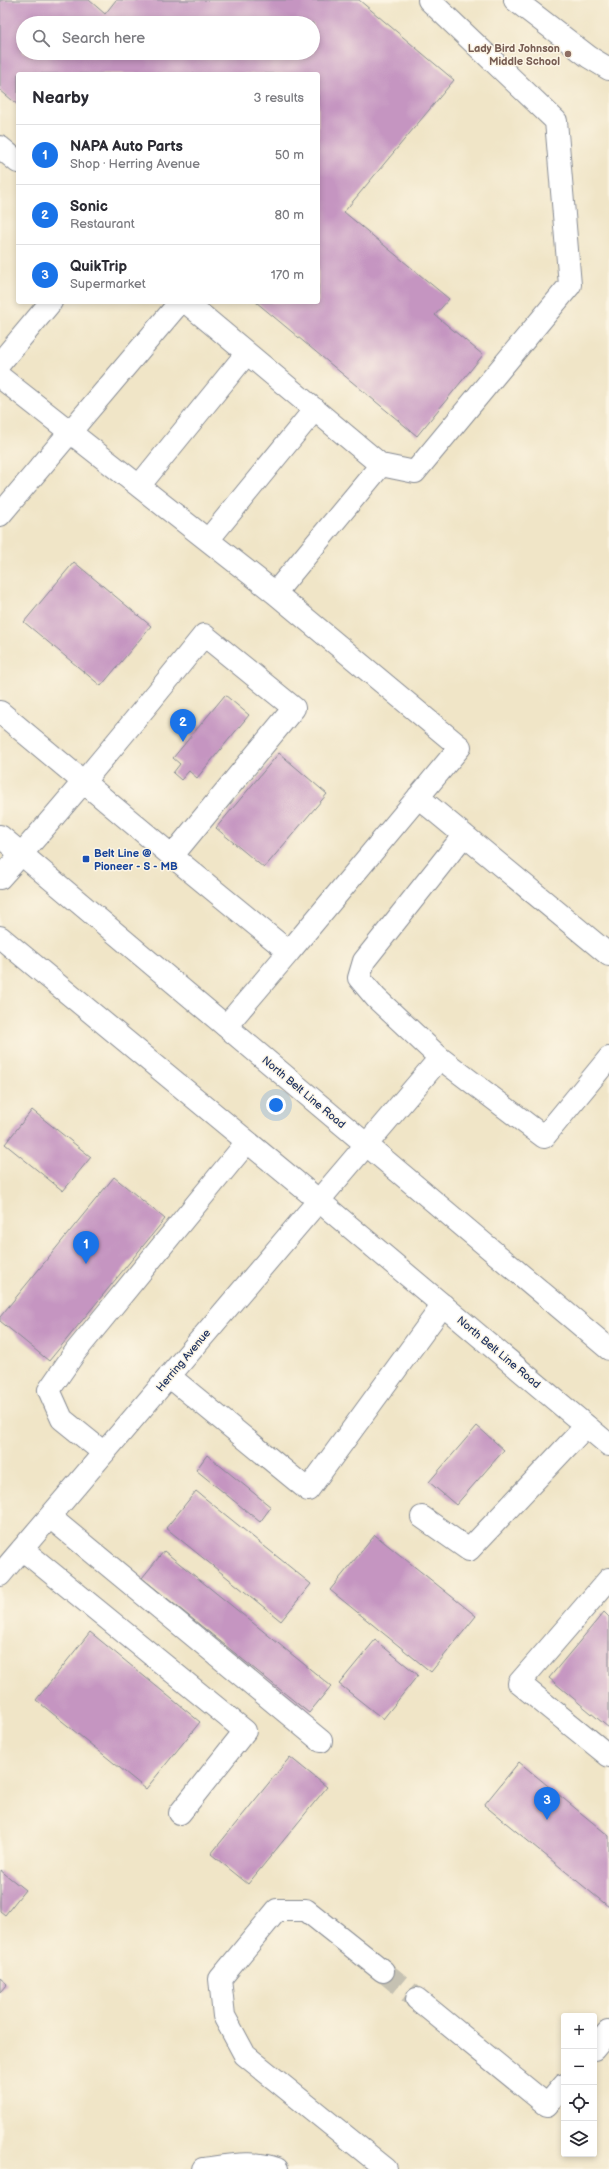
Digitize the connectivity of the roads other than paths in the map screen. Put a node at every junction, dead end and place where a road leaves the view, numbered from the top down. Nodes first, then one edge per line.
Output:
1 (429, 0) edge
2 (515, 0) edge
3 (609, 69) edge
4 (0, 147) edge
5 (16, 160) edge
6 (49, 304) edge
7 (178, 304) edge
8 (188, 304) edge
9 (247, 353) junction
10 (0, 363) edge
11 (0, 377) edge
12 (315, 410) junction
13 (71, 433) junction
14 (382, 465) junction
15 (139, 486) junction
16 (0, 515) edge
17 (208, 540) junction
18 (275, 593) junction
19 (0, 712) edge
20 (83, 781) junction
21 (418, 797) junction
22 (464, 835) junction
23 (0, 836) edge
24 (22, 854) junction
25 (172, 856) junction
26 (0, 878) edge
27 (0, 937) edge
28 (289, 952) junction
29 (609, 955) edge
30 (226, 1026) junction
31 (440, 1058) junction
32 (609, 1058) edge
33 (247, 1142) junction
34 (366, 1144) junction
35 (318, 1200) junction
36 (443, 1305) junction
37 (609, 1349) edge
38 (169, 1376) junction
39 (586, 1426) junction
40 (609, 1445) edge
41 (104, 1454) junction
42 (50, 1517) junction
43 (422, 1517) dead end
44 (22, 1549) junction
45 (0, 1576) edge
46 (609, 1580) edge
47 (322, 1741) dead end
48 (609, 1756) edge
49 (180, 1813) dead end
50 (382, 1971) tunnel mouth
51 (417, 1999) tunnel mouth
52 (609, 2032) edge
53 (597, 2046) edge
54 (561, 2089) edge
55 (203, 2169) edge
56 (277, 2169) edge
57 (386, 2169) edge

1 - 14 main road
2 - 3 main road
4 - 5 main road
6 - 10 main road
7 - 13 main road
8 - 9 main road
9 - 12 main road
9 - 15 main road
11 - 13 main road
12 - 14 main road
12 - 17 main road
13 - 15 main road
13 - 16 main road
14 - 18 main road
15 - 17 main road
17 - 18 main road
18 - 21 main road
19 - 20 main road
20 - 24 main road
20 - 25 main road
20 - 25 main road
21 - 22 main road
21 - 28 main road
22 - 29 main road
22 - 31 main road
23 - 24 main road, North Belt Line Road
24 - 26 main road
24 - 30 main road, North Belt Line Road
25 - 28 main road
27 - 33 main road, North Belt Line Road
28 - 30 main road
30 - 34 main road, North Belt Line Road
31 - 32 main road
31 - 34 main road, Herring Avenue
33 - 35 main road, North Belt Line Road
33 - 41 main road
34 - 35 main road, Herring Avenue
34 - 37 main road, North Belt Line Road
35 - 36 main road, North Belt Line Road
35 - 38 main road, Herring Avenue
36 - 38 main road
36 - 39 main road, North Belt Line Road
38 - 41 main road, Herring Avenue
39 - 40 main road, North Belt Line Road
39 - 43 main road
41 - 42 main road, Herring Avenue
42 - 44 main road, Herring Avenue
42 - 47 main road
44 - 45 main road, Herring Avenue
44 - 49 main road
46 - 48 main road
50 - 57 main road
51 - 54 main road
52 - 53 main road
55 - 56 main road

